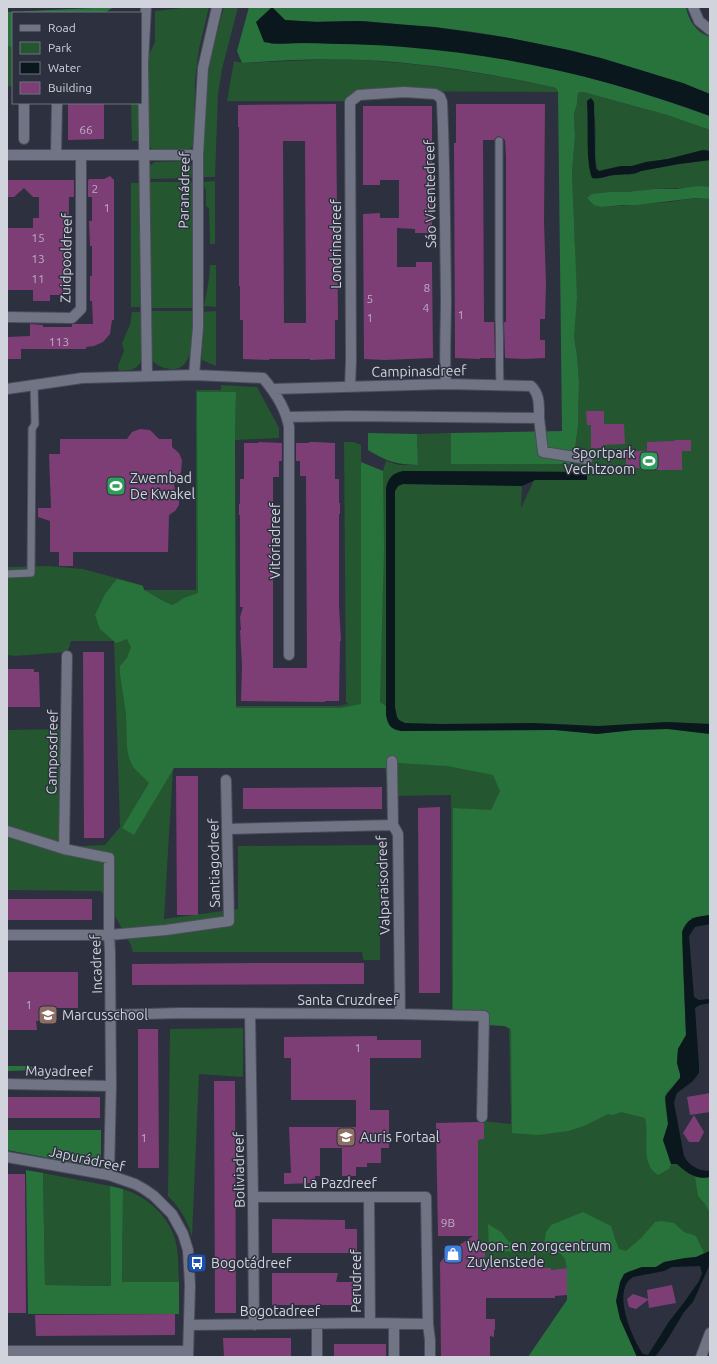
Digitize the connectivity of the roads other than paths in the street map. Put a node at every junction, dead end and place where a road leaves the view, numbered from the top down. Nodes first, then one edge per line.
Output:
1 (146, 7) edge
2 (217, 7) edge
3 (693, 7) edge
4 (710, 30) edge
5 (350, 102) joint
6 (24, 104) edge
7 (57, 104) edge
8 (24, 139) dead end
9 (499, 141) dead end
10 (7, 155) edge
11 (56, 155) junction
12 (81, 155) junction
13 (198, 155) junction
14 (145, 156) junction
15 (7, 317) edge
16 (194, 375) junction
17 (147, 376) junction
18 (446, 384) junction
19 (34, 385) junction
20 (500, 385) junction
21 (350, 386) junction
22 (7, 389) edge
23 (273, 389) junction
24 (539, 418) junction
25 (288, 422) junction
26 (587, 459) dead end
27 (7, 574) edge
28 (289, 655) dead end
29 (67, 656) dead end
30 (392, 761) dead end
31 (226, 780) dead end
32 (393, 826) junction
33 (228, 829) junction
34 (7, 831) edge
35 (64, 849) junction
36 (7, 935) edge
37 (109, 935) junction
38 (111, 1014) junction
39 (250, 1014) junction
40 (400, 1014) junction
41 (7, 1084) edge
42 (111, 1086) junction
43 (482, 1117) dead end
44 (7, 1157) edge
45 (109, 1175) junction
46 (254, 1197) junction
47 (369, 1197) junction
48 (370, 1324) junction
49 (394, 1324) junction
50 (428, 1324) junction
51 (189, 1325) junction
52 (254, 1325) junction
53 (317, 1325) junction
54 (710, 1333) edge
55 (7, 1351) edge
56 (121, 1354) edge
57 (188, 1354) edge
58 (316, 1357) edge
59 (394, 1357) edge
60 (430, 1357) edge
61 (701, 1357) edge

1 - 14 street
2 - 13 street, Paranádreef
3 - 4 street
5 - 18 street, Sáo Vicentedreef
5 - 21 street, Londrinadreef
6 - 8 street
7 - 11 street
9 - 20 lane
10 - 11 street
11 - 12 street
12 - 14 street
12 - 15 street, Zuidpooldreef
13 - 14 street
13 - 16 street, Paranádreef
14 - 17 street
16 - 17 street
16 - 23 street
17 - 19 street
18 - 20 street, Campinasdreef
18 - 21 street, Campinasdreef
19 - 22 street
19 - 27 lane
20 - 24 street, Campinasdreef
21 - 23 street, Campinasdreef
23 - 25 street
24 - 25 street
24 - 26 street, Campinasdreef
25 - 28 street, Vitóriadreef
29 - 35 street, Camposdreef
30 - 32 street
31 - 33 street, Santiagodreef
32 - 33 street, Valparaisodreef
32 - 40 street, Valparaisodreef
33 - 37 street, Santiagodreef
34 - 35 street, Incadreef
35 - 37 street, Incadreef
36 - 37 street
37 - 38 street, Incadreef
38 - 39 street, Santa Cruzdreef
38 - 42 street, Incadreef
39 - 40 street, Santa Cruzdreef
39 - 46 street, Boliviadreef
40 - 43 street, Santa Cruzdreef
41 - 42 street, Mayadreef
42 - 45 street, Incadreef
44 - 45 street, Japurádreef
45 - 51 street, Japurádreef
46 - 47 street, La Pazdreef
46 - 52 street, Boliviadreef
47 - 48 street, Perudreef
47 - 50 street, La Pazdreef
48 - 49 street, Perudreef
48 - 53 street, Bogotadreef
49 - 50 street, Perudreef
49 - 59 street
50 - 60 street
51 - 52 street, Bogotadreef
51 - 57 street, Japurádreef
52 - 53 street, Bogotadreef
53 - 58 street
54 - 61 street
55 - 56 street
56 - 57 street

